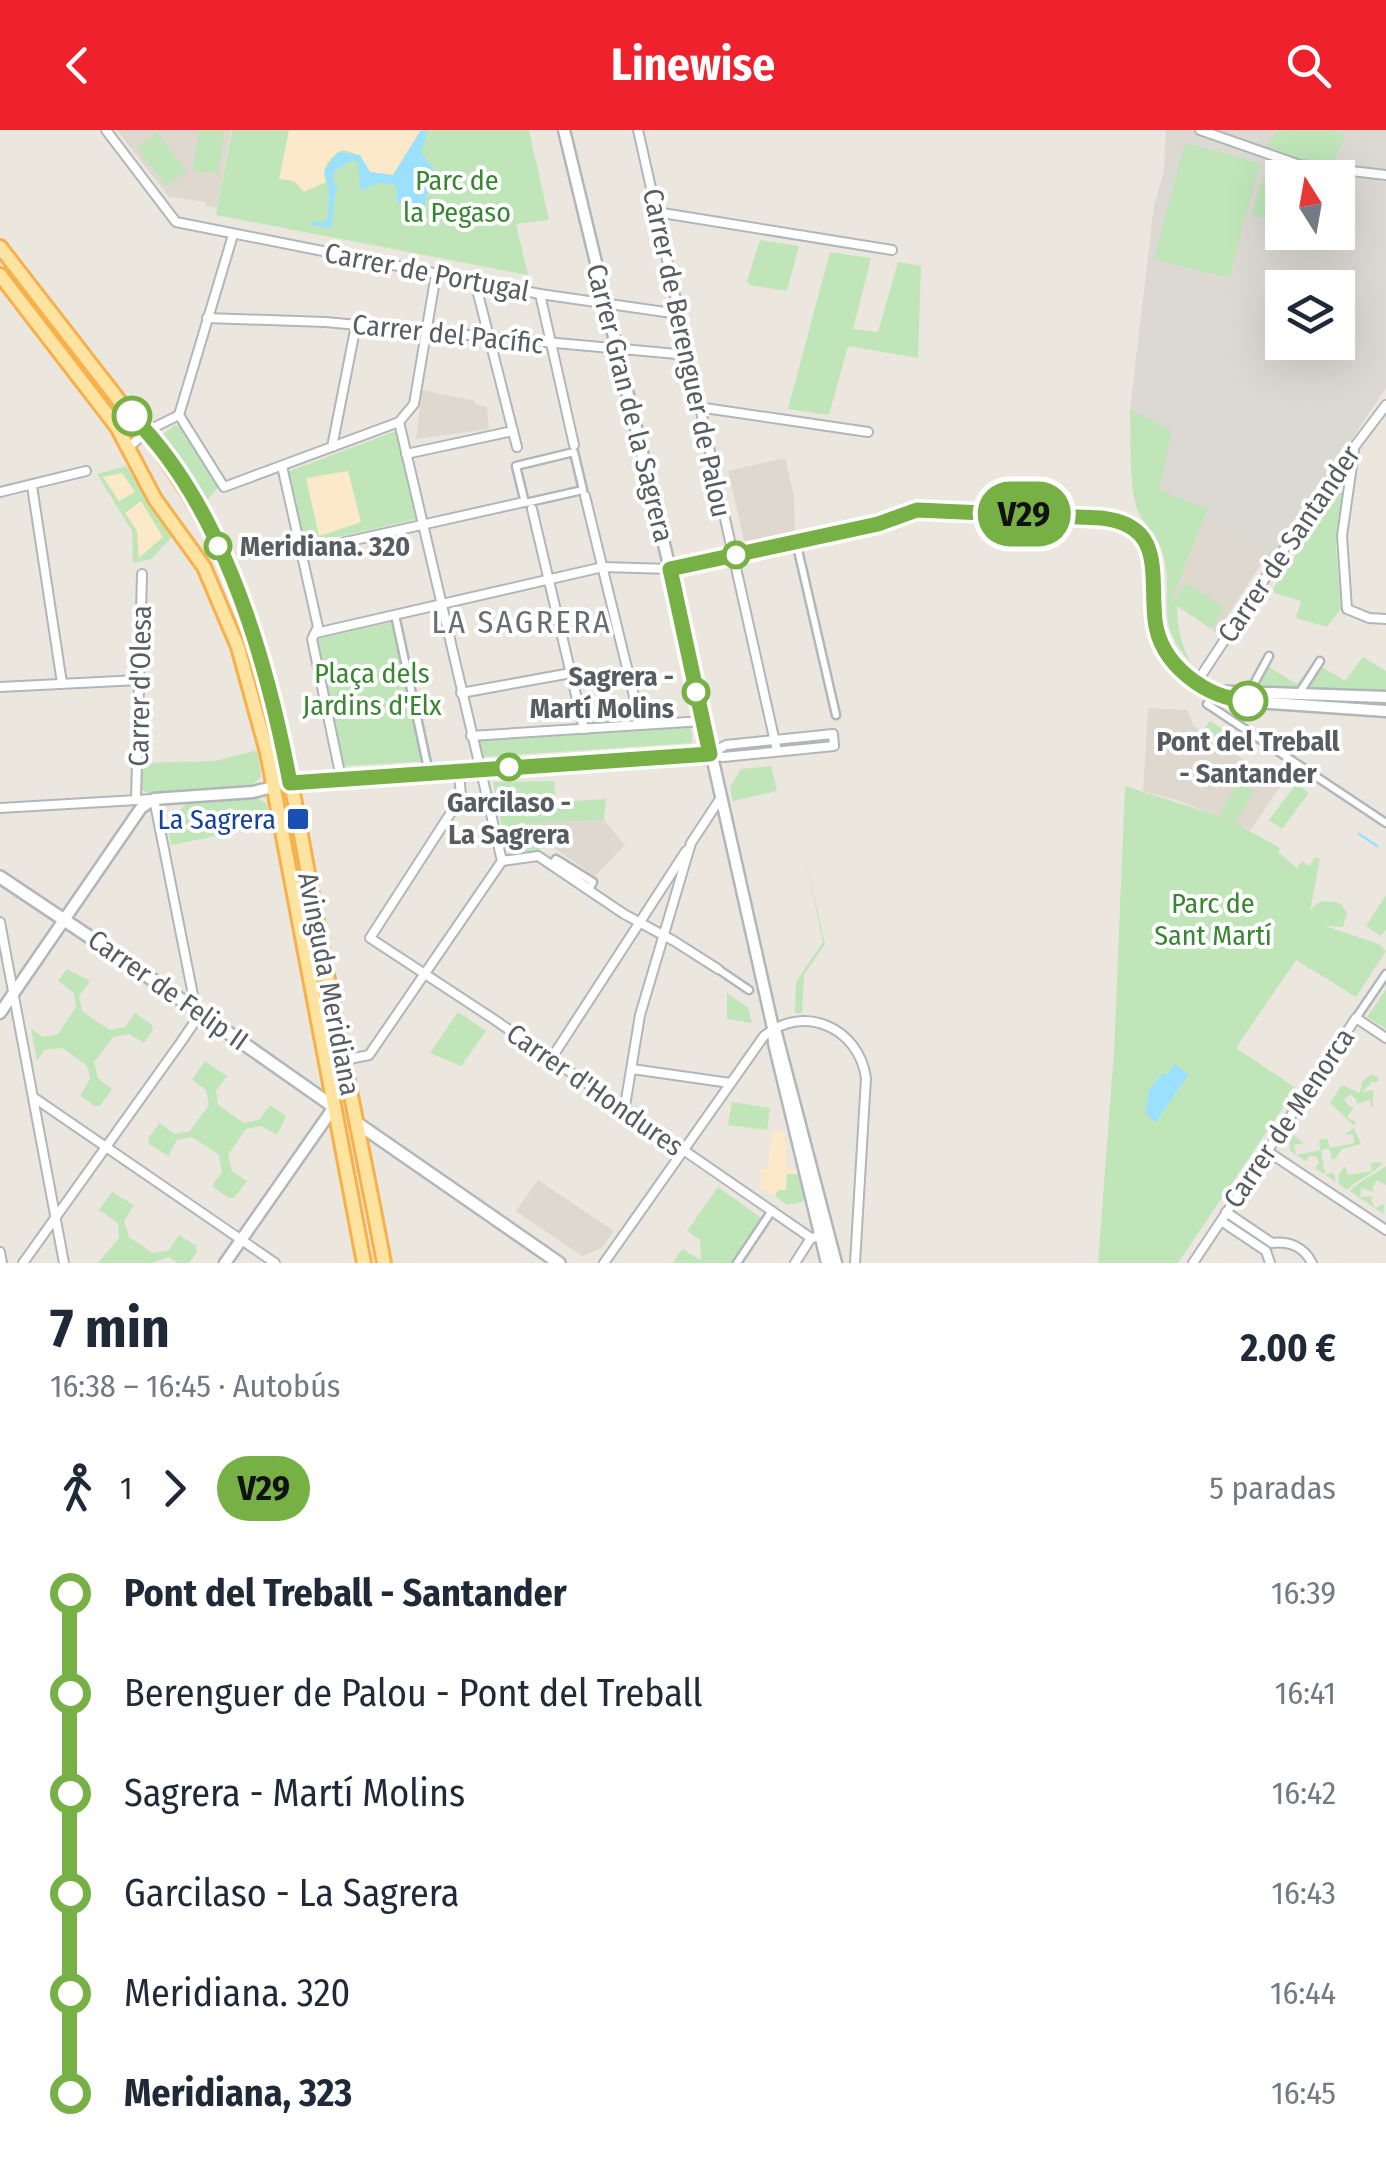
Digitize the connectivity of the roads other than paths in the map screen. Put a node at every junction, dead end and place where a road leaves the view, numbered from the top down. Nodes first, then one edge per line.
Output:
1 (106, 130) edge
2 (638, 130) edge
3 (1200, 130) edge
4 (567, 131) edge
5 (1386, 174) edge
6 (656, 212) junction
7 (233, 234) junction
8 (0, 247) edge
9 (892, 250) dead end
10 (436, 274) junction
11 (0, 275) edge
12 (476, 282) junction
13 (540, 294) junction
14 (605, 303) junction
15 (679, 314) junction
16 (207, 318) junction
17 (356, 326) junction
18 (428, 332) junction
19 (490, 338) junction
20 (549, 344) junction
21 (616, 350) junction
22 (688, 355) junction
23 (1386, 405) edge
24 (698, 407) junction
25 (179, 415) junction
26 (1374, 421) junction
27 (399, 422) junction
28 (1386, 429) edge
29 (512, 431) junction
30 (147, 432) junction
31 (868, 432) dead end
32 (574, 445) dead end
33 (332, 447) junction
34 (517, 447) joint
35 (1354, 448) junction
36 (126, 450) junction
37 (406, 454) junction
38 (521, 464) junction
39 (282, 466) junction
40 (86, 471) dead end
41 (32, 486) junction
42 (0, 492) edge
43 (586, 496) dead end
44 (422, 524) junction
45 (799, 545) junction
46 (301, 552) junction
47 (732, 556) junction
48 (603, 567) junction
49 (670, 569) junction
50 (142, 574) dead end
51 (549, 580) junction
52 (440, 605) junction
53 (395, 615) junction
54 (1386, 619) edge
55 (316, 632) junction
56 (1269, 656) dead end
57 (1320, 661) dead end
58 (571, 673) junction
59 (140, 680) junction
60 (62, 683) junction
61 (1196, 684) junction
62 (0, 687) edge
63 (1208, 691) junction
64 (1250, 691) junction
65 (461, 693) junction
66 (1299, 694) junction
67 (1386, 697) edge
68 (1207, 704) dead end
69 (1386, 711) edge
70 (836, 715) dead end
71 (703, 721) junction
72 (641, 726) junction
73 (584, 729) junction
74 (471, 736) junction
75 (774, 740) junction
76 (777, 751) junction
77 (710, 754) junction
78 (427, 764) dead end
79 (481, 768) junction
80 (459, 770) junction
81 (341, 778) junction
82 (290, 783) junction
83 (273, 787) junction
84 (136, 799) junction
85 (154, 799) junction
86 (720, 799) junction
87 (0, 808) edge
88 (1386, 823) edge
89 (691, 842) junction
90 (502, 861) junction
91 (0, 877) edge
92 (590, 888) joint
93 (64, 919) junction
94 (0, 922) edge
95 (640, 922) junction
96 (1, 933) edge
97 (664, 935) junction
98 (718, 969) joint
99 (5, 972) edge
100 (1386, 974) edge
101 (425, 976) junction
102 (749, 990) dead end
103 (14, 992) junction
104 (196, 1010) junction
105 (0, 1012) edge
106 (1356, 1018) junction
107 (773, 1028) junction
108 (1386, 1038) edge
109 (551, 1059) junction
110 (344, 1060) junction
111 (632, 1069) junction
112 (730, 1083) junction
113 (34, 1098) junction
114 (334, 1107) junction
115 (624, 1112) junction
116 (357, 1123) junction
117 (105, 1147) junction
118 (1267, 1151) junction
119 (683, 1152) junction
120 (771, 1212) junction
121 (1224, 1216) junction
122 (56, 1217) junction
123 (1386, 1230) edge
124 (820, 1236) junction
125 (240, 1239) junction
126 (0, 1252) edge
127 (2, 1263) edge
128 (23, 1263) edge
129 (64, 1263) edge
130 (225, 1263) edge
131 (275, 1263) edge
132 (364, 1263) edge
133 (384, 1263) edge
134 (558, 1263) edge
135 (604, 1263) edge
136 (736, 1263) edge
137 (795, 1263) edge
138 (828, 1263) edge
139 (836, 1263) edge
140 (855, 1263) edge
141 (1193, 1263) edge
142 (1270, 1263) edge
143 (1312, 1263) edge

1 - 7 street, Carrer de Portugal
2 - 6 street, Carrer de Berenguer de Palou
3 - 5 street
4 - 14 street, Carrer Gran de la Sagrera
6 - 9 street
6 - 15 street, Carrer de Berenguer de Palou
7 - 10 street, Carrer de Portugal
7 - 16 street
8 - 30 main road, Avinguda Meridiana
10 - 12 street, Carrer de Portugal
10 - 18 street
11 - 36 main road, Avinguda Meridiana
12 - 13 street, Carrer de Portugal
12 - 19 street
13 - 14 street, Carrer de Portugal
13 - 20 street
14 - 15 street, Carrer de Portugal
14 - 21 street, Carrer Gran de la Sagrera
15 - 22 street, Carrer de Berenguer de Palou
16 - 17 street, Carrer del Pacífic
16 - 25 street
17 - 18 street, Carrer del Pacífic
17 - 33 street
18 - 19 street, Carrer del Pacífic
18 - 27 street
19 - 20 street, Carrer del Pacífic
19 - 29 street
20 - 21 street, Carrer del Pacífic
20 - 32 street
21 - 22 street, Carrer del Pacífic
21 - 49 street, Carrer Gran de la Sagrera
22 - 24 street, Carrer de Berenguer de Palou
23 - 26 street, Carrer de Santander
24 - 31 street
24 - 47 street, Carrer de Berenguer de Palou
25 - 30 street
25 - 39 street
26 - 28 street
26 - 35 street, Carrer de Santander
27 - 33 street
27 - 37 street
29 - 34 street
29 - 37 street
30 - 36 street
30 - 82 main road, Avinguda Meridiana
33 - 39 street
34 - 38 street
35 - 54 street
35 - 61 street, Carrer de Santander
36 - 83 main road, Avinguda Meridiana
37 - 44 street
38 - 38 street
39 - 46 street
40 - 41 street
41 - 42 street
41 - 60 street
43 - 48 street
44 - 46 street
44 - 51 street
44 - 52 street
45 - 47 street
45 - 61 street, bridge
45 - 70 street
46 - 55 street
47 - 49 street
47 - 75 street, Carrer de Berenguer de Palou
48 - 49 street
48 - 51 street
48 - 72 street
49 - 71 street, Carrer Gran de la Sagrera
50 - 59 street, Carrer d'Olesa
51 - 52 street
51 - 58 street
52 - 53 street
52 - 65 street
53 - 55 street
53 - 78 street
55 - 81 street
56 - 64 street
57 - 66 street
58 - 65 street
58 - 73 street
59 - 60 street
59 - 84 street, Carrer d'Olesa
60 - 62 street
61 - 63 street
63 - 64 street
63 - 69 street
64 - 66 street
65 - 74 street
66 - 67 street
68 - 88 street
71 - 72 street
71 - 77 street, Carrer Gran de la Sagrera
72 - 73 street
73 - 74 street
74 - 79 street
75 - 76 street, Carrer de Berenguer de Palou
75 - 76 street
75 - 77 street
76 - 77 street
77 - 79 street
77 - 86 street, Carrer Gran de la Sagrera
79 - 80 street
79 - 90 street
80 - 81 street
80 - 101 street, Carrer d'Hondures
81 - 82 street
82 - 83 main road
82 - 110 main road, Avinguda Meridiana
83 - 85 street
83 - 114 main road, Avinguda Meridiana
84 - 85 street
84 - 87 street
85 - 93 street, Carrer d'Olesa
85 - 104 street
86 - 89 street
86 - 107 street, Carrer Gran de la Sagrera
89 - 95 street
89 - 97 street
90 - 95 street
90 - 101 street
91 - 93 main road, Carrer de Felip II
92 - 92 street
93 - 103 street, Carrer d'Olesa
93 - 104 main road, Carrer de Felip II
94 - 96 street
95 - 97 street
95 - 109 street
96 - 99 street
97 - 98 street
97 - 111 street
98 - 102 street
99 - 103 street
100 - 106 street, Carrer de Menorca
101 - 109 street, Carrer d'Hondures
101 - 110 street
103 - 105 street, Carrer d'Olesa
103 - 113 street
104 - 114 main road, Carrer de Felip II
104 - 117 street
106 - 108 street
106 - 118 street, Carrer de Menorca
107 - 112 street
107 - 124 street, Carrer Gran de la Sagrera
107 - 140 street
109 - 115 street, Carrer d'Hondures
110 - 116 main road, Avinguda Meridiana
111 - 112 street
111 - 115 street
112 - 119 street
113 - 117 street
113 - 122 street
114 - 116 main road
114 - 125 street
114 - 132 main road, Avinguda Meridiana
115 - 119 street, Carrer d'Hondures
116 - 133 main road, Avinguda Meridiana
116 - 134 main road
117 - 122 street
117 - 125 street
118 - 121 street, Carrer de Menorca
118 - 123 street
119 - 120 street, Carrer d'Hondures
119 - 135 street
120 - 124 street, Carrer d'Hondures
120 - 136 street
121 - 141 street, Carrer de Menorca
121 - 142 street
121 - 143 street
122 - 128 street
122 - 129 street
124 - 137 street
124 - 138 street, Carrer Gran de la Sagrera
124 - 139 street, Carrer Gran de la Sagrera
125 - 130 street
125 - 131 street
126 - 127 street

